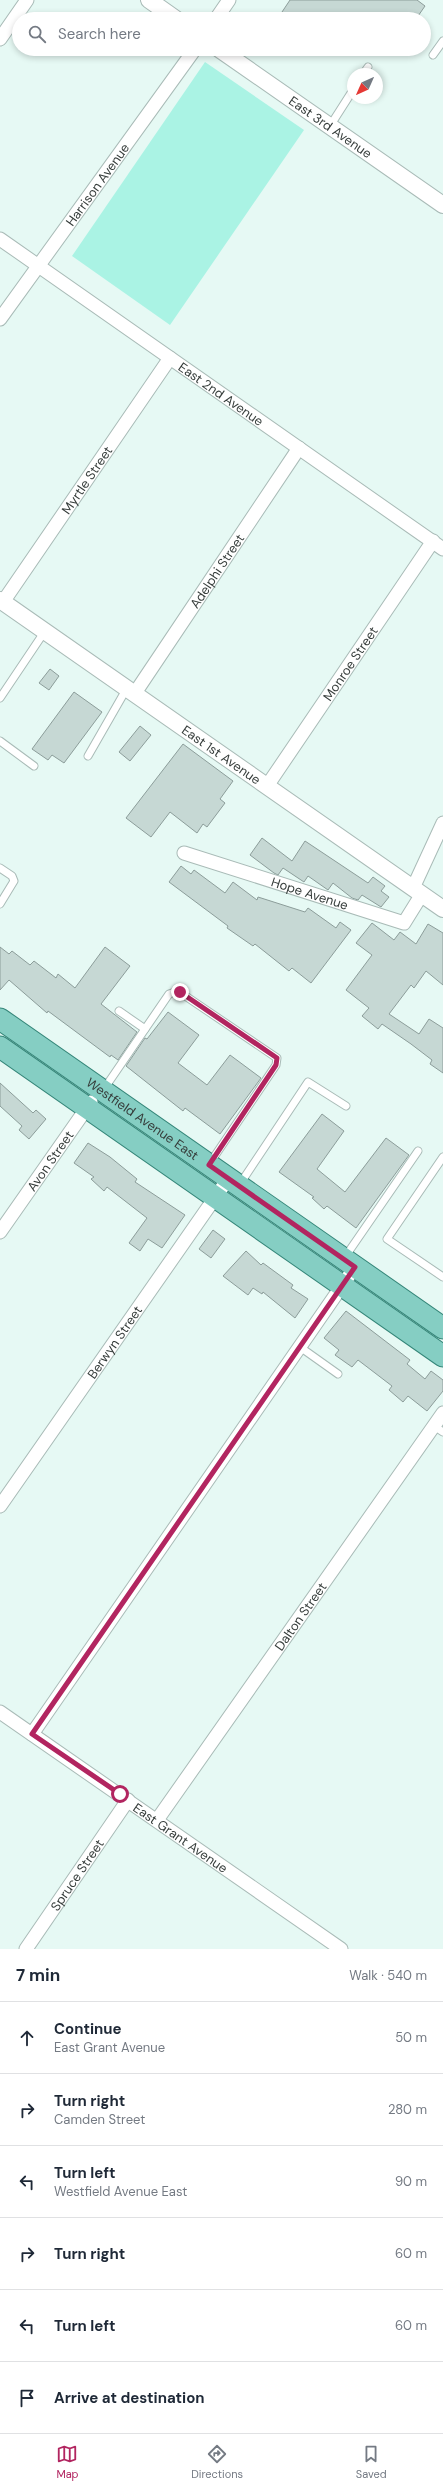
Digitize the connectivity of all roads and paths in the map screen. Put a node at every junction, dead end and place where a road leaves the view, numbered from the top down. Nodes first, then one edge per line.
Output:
1 (27, 0) edge
2 (148, 0) edge
3 (229, 0) edge
4 (19, 12) edge
5 (166, 12) edge
6 (221, 12) edge
7 (12, 22) edge
8 (0, 39) edge
9 (443, 41) edge
10 (433, 54) dead end
11 (190, 56) edge
12 (229, 56) edge
13 (347, 99) edge
14 (330, 126) junction
15 (443, 205) edge
16 (0, 239) edge
17 (38, 266) junction
18 (0, 320) edge
19 (170, 358) junction
20 (299, 448) junction
21 (438, 545) edge
22 (2, 601) edge
23 (45, 631) junction
24 (131, 691) junction
25 (0, 698) edge
26 (0, 741) edge
27 (88, 756) dead end
28 (34, 766) dead end
29 (267, 786) junction
30 (443, 823) edge
31 (184, 853) dead end
32 (0, 868) edge
33 (418, 891) junction
34 (0, 904) edge
35 (443, 909) edge
36 (119, 1012) dead end
37 (0, 1019) edge
38 (145, 1029) junction
39 (0, 1047) edge
40 (101, 1090) junction
41 (346, 1106) dead end
42 (88, 1108) junction
43 (418, 1151) dead end
44 (443, 1157) edge
45 (209, 1165) junction
46 (233, 1182) junction
47 (215, 1197) junction
48 (0, 1232) edge
49 (349, 1263) junction
50 (443, 1277) edge
51 (342, 1286) junction
52 (443, 1328) edge
53 (300, 1347) junction
54 (443, 1356) edge
55 (338, 1374) dead end
56 (443, 1413) edge
57 (439, 1429) edge
58 (0, 1506) edge
59 (0, 1712) edge
60 (32, 1734) junction
61 (128, 1800) junction
62 (157, 1820) junction
63 (26, 1949) edge
64 (341, 1949) edge

1 - 4 street
2 - 5 street
3 - 6 street
7 - 8 street
9 - 10 lane
11 - 17 street, Harrison Avenue
12 - 14 street, East 3rd Avenue
13 - 14 lane
14 - 15 street, East 3rd Avenue
16 - 17 street, East 2nd Avenue
17 - 18 street, Harrison Avenue
17 - 19 street, East 2nd Avenue
19 - 20 street, East 2nd Avenue
19 - 22 street, Myrtle Street
20 - 21 street, East 2nd Avenue
20 - 24 street, Adelphi Street
21 - 29 street, Monroe Street
22 - 23 street, East 1st Avenue
23 - 24 street, East 1st Avenue
23 - 25 lane
24 - 27 lane
24 - 29 street, East 1st Avenue
26 - 28 lane
29 - 33 street, East 1st Avenue
30 - 33 street
31 - 33 street, Hope Avenue
32 - 34 lane
33 - 35 street, East 1st Avenue
36 - 38 lane
37 - 40 main road, Westfield Avenue East
38 - 40 lane
38 - 45 lane
39 - 42 main road, Westfield Avenue East
40 - 42 street, Avon Street
40 - 45 main road, Westfield Avenue East
41 - 46 lane
42 - 47 main road, Westfield Avenue East
42 - 48 street, Avon Street
43 - 49 lane
44 - 50 lane
45 - 46 main road, Westfield Avenue East
46 - 47 street, Berwyn Street
46 - 49 main road, Westfield Avenue East
47 - 51 main road, Westfield Avenue East
47 - 58 street, Berwyn Street
49 - 51 street
49 - 52 main road, Westfield Avenue East
51 - 53 street
51 - 54 main road, Westfield Avenue East
53 - 55 lane
53 - 60 street
56 - 57 street, Dalton Street
57 - 62 street, Dalton Street
59 - 60 street, East Grant Avenue
60 - 61 street, East Grant Avenue
61 - 62 street, East Grant Avenue
61 - 63 street, Spruce Street
62 - 64 street, East Grant Avenue

